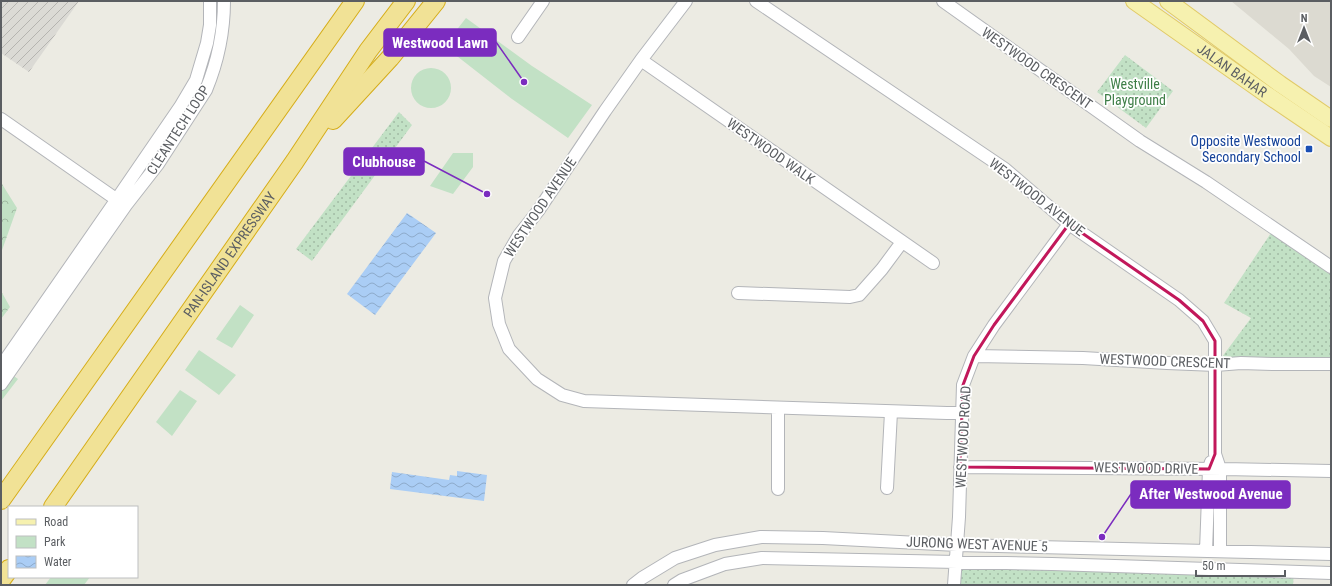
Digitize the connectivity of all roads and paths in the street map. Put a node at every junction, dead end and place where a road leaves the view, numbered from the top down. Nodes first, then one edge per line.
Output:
1 (210, 1) edge
2 (224, 1) edge
3 (347, 1) edge
4 (356, 1) edge
5 (406, 1) edge
6 (436, 1) edge
7 (544, 1) edge
8 (686, 1) edge
9 (756, 1) edge
10 (943, 1) edge
11 (1134, 1) edge
12 (1168, 1) edge
13 (341, 20) junction
14 (518, 37) dead end
15 (641, 60) junction
16 (1, 119) edge
17 (1331, 119) edge
18 (1331, 138) edge
19 (295, 161) junction
20 (121, 202) junction
21 (1069, 224) junction
22 (902, 242) junction
23 (932, 263) dead end
24 (1331, 267) edge
25 (738, 293) dead end
26 (974, 356) junction
27 (1331, 364) edge
28 (1216, 365) junction
29 (1, 366) edge
30 (1, 384) edge
31 (778, 409) junction
32 (891, 412) junction
33 (962, 413) junction
34 (960, 467) junction
35 (1214, 469) junction
36 (1331, 471) edge
37 (887, 488) dead end
38 (778, 489) dead end
39 (1, 500) edge
40 (54, 506) edge
41 (957, 545) junction
42 (1206, 551) junction
43 (1220, 551) junction
44 (1331, 554) edge
45 (956, 562) junction
46 (8, 570) edge
47 (1331, 573) edge
48 (1, 580) edge
49 (633, 585) edge
50 (674, 585) edge
51 (954, 585) edge

1 - 20 street, CLEANTECH LOOP
2 - 20 street, CLEANTECH LOOP
3 - 13 highway
4 - 13 highway
5 - 19 highway, PAN-ISLAND EXPRESSWAY
6 - 19 highway
7 - 14 street
8 - 15 street, WESTWOOD AVENUE
9 - 21 street, WESTWOOD AVENUE
10 - 24 street, WESTWOOD CRESCENT
11 - 18 main road, JALAN BAHAR
12 - 17 main road, JALAN BAHAR
13 - 39 highway
15 - 22 street, WESTWOOD WALK
15 - 31 street, WESTWOOD AVENUE
16 - 20 street
19 - 40 highway, PAN-ISLAND EXPRESSWAY
20 - 29 street, CLEANTECH LOOP
20 - 30 street, CLEANTECH LOOP
21 - 26 street, WESTWOOD ROAD
21 - 28 street, WESTWOOD AVENUE
22 - 23 street, WESTWOOD WALK
22 - 25 street
26 - 28 street, WESTWOOD CRESCENT
26 - 33 street, WESTWOOD ROAD
27 - 28 street, WESTWOOD CRESCENT
28 - 35 street, WESTWOOD AVENUE
31 - 32 street, WESTWOOD AVENUE
31 - 38 street
32 - 33 street, WESTWOOD AVENUE
32 - 37 street
33 - 34 street, WESTWOOD ROAD
34 - 35 street, WESTWOOD DRIVE
34 - 41 street, WESTWOOD ROAD
35 - 36 street, WESTWOOD DRIVE
35 - 42 street, WESTWOOD AVENUE
35 - 43 street, WESTWOOD AVENUE
41 - 42 street, JURONG WEST AVENUE 5
41 - 45 street, WESTWOOD ROAD
41 - 49 street, JURONG WEST AVENUE 5
42 - 43 street, JURONG WEST AVENUE 5
43 - 44 street, JURONG WEST AVENUE 5
45 - 47 street, JURONG WEST AVENUE 5
45 - 50 street, JURONG WEST AVENUE 5
45 - 51 street, WESTWOOD ROAD
46 - 48 highway

